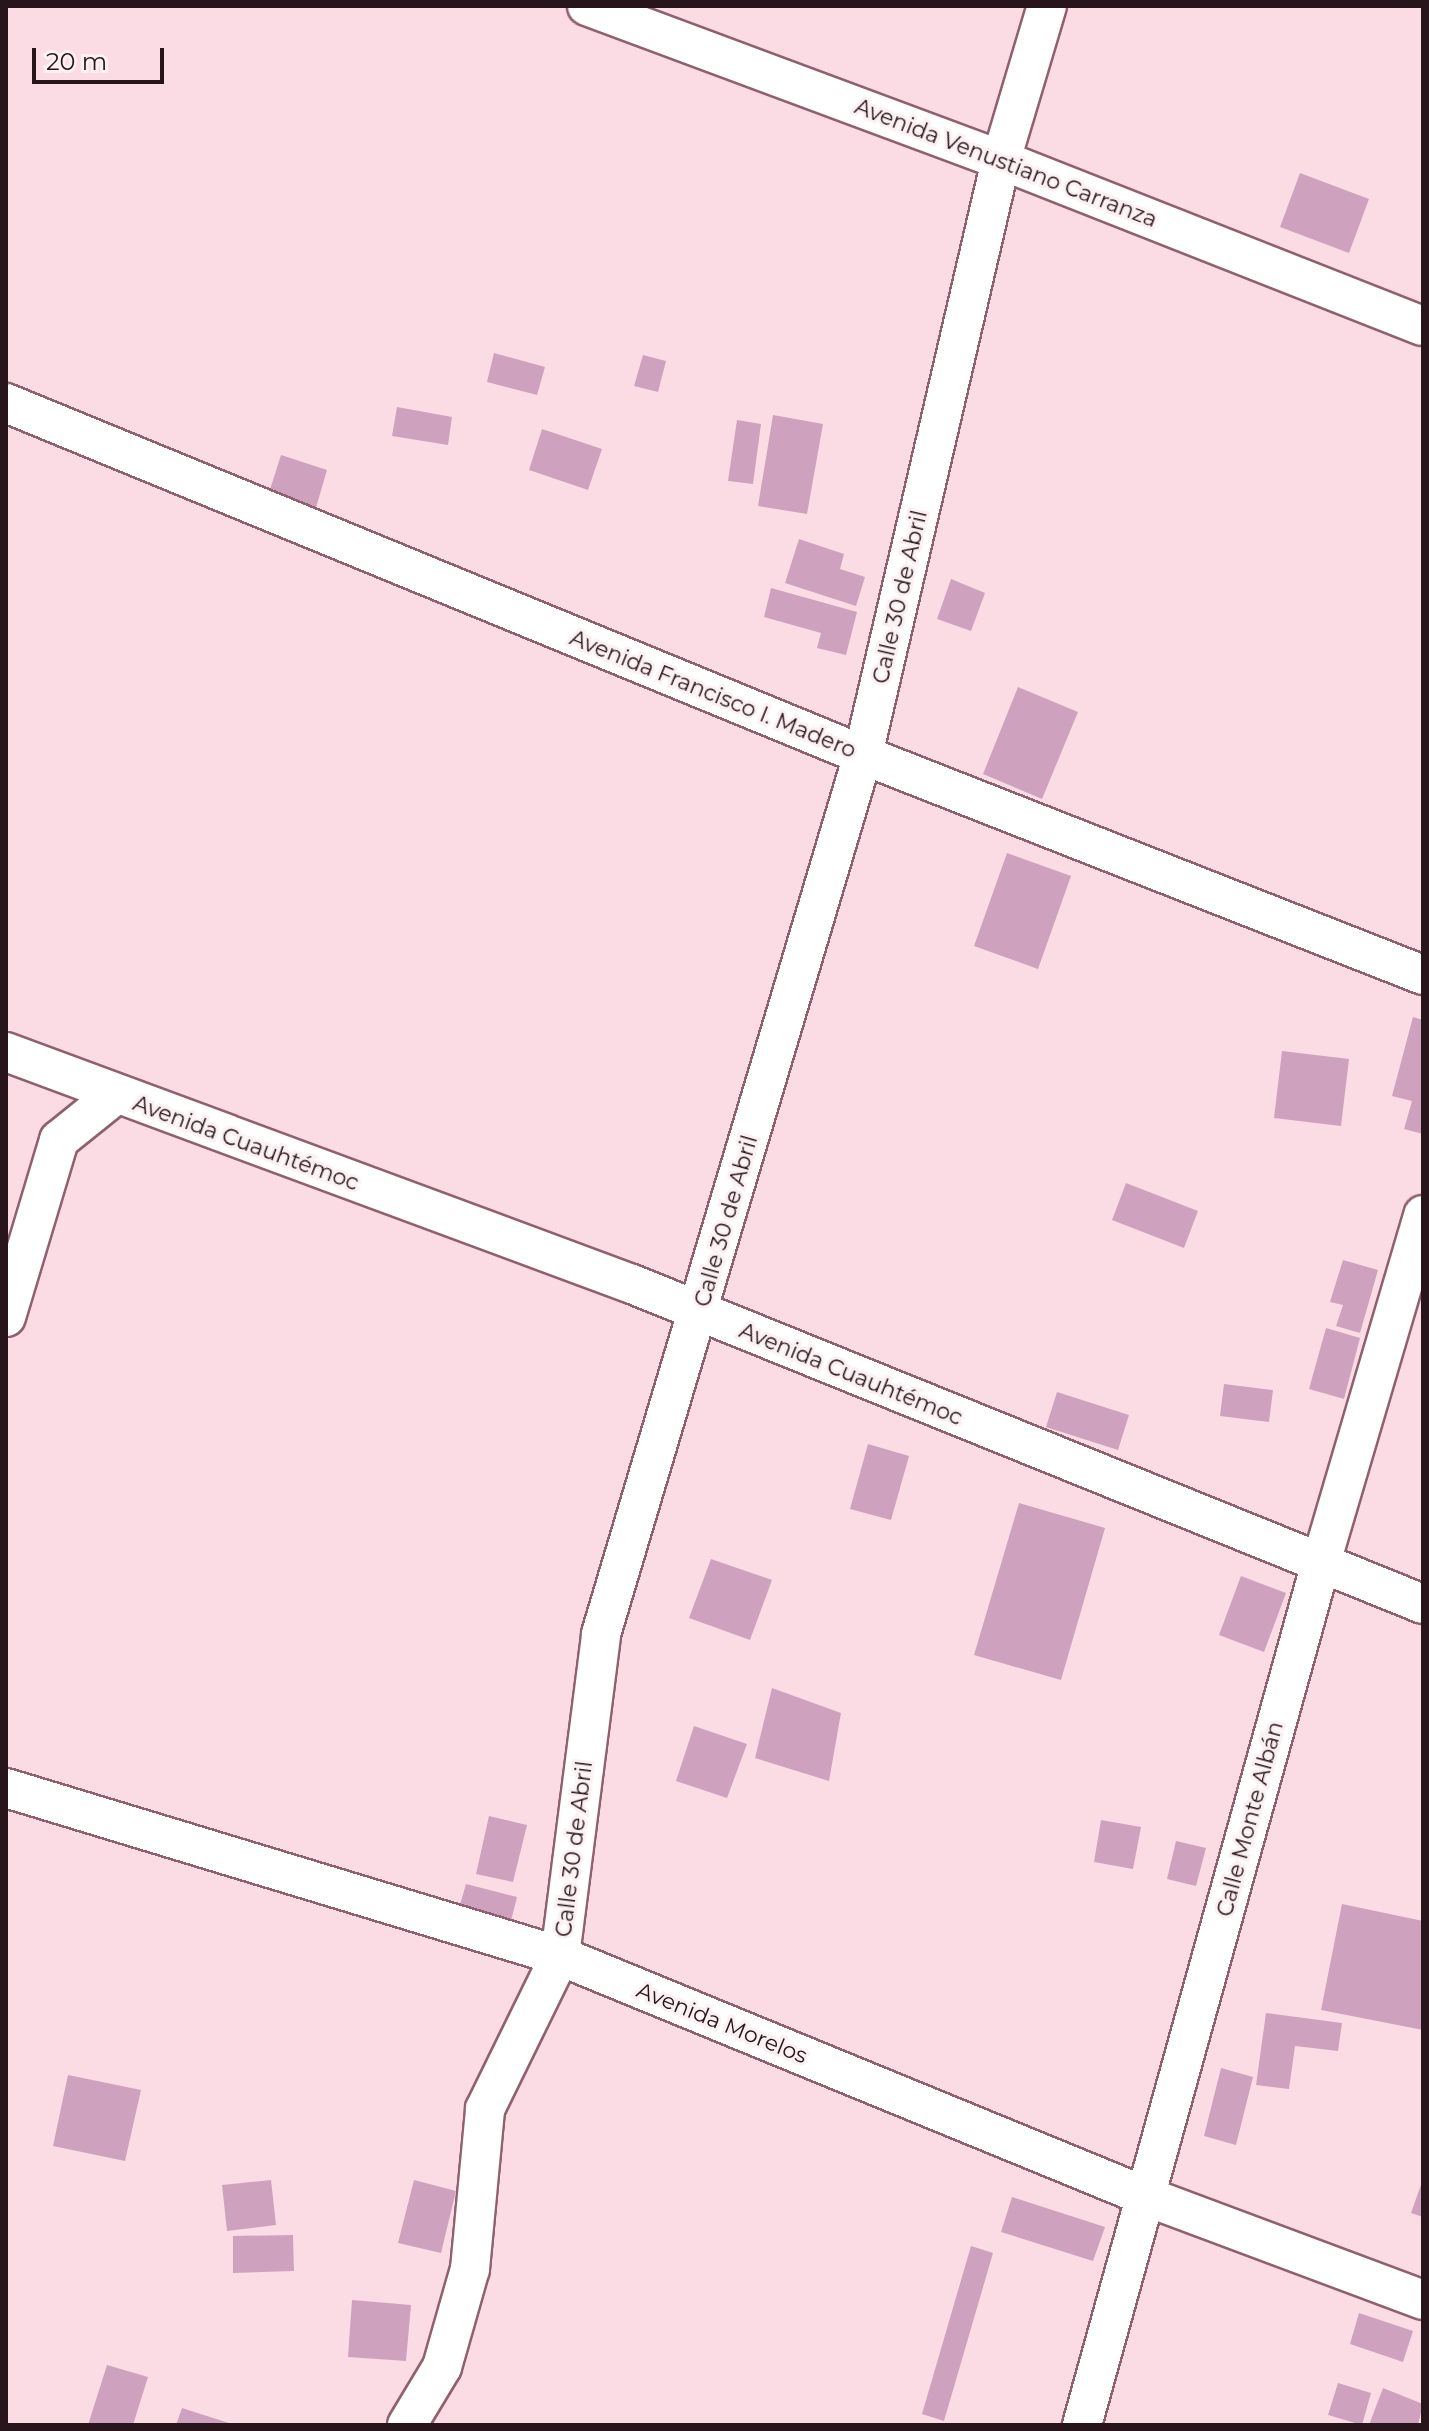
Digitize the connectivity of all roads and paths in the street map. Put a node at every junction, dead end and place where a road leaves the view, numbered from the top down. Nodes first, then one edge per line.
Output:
1 (587, 6) edge
2 (1047, 6) edge
3 (1001, 160) junction
4 (1423, 326) edge
5 (6, 403) edge
6 (863, 755) junction
7 (1423, 975) edge
8 (6, 1052) edge
9 (115, 1095) junction
10 (1423, 1215) edge
11 (699, 1312) junction
12 (6, 1317) edge
13 (1320, 1566) junction
14 (1423, 1604) edge
15 (6, 1788) edge
16 (560, 1956) junction
17 (1145, 2196) junction
18 (1423, 2300) edge
19 (407, 2425) edge
20 (1082, 2425) edge

1 - 3 street, Avenida Venustiano Carranza
2 - 3 street, Calle 30 de Abril
3 - 4 street, Avenida Venustiano Carranza
3 - 6 street, Calle 30 de Abril
5 - 6 street, Avenida Francisco I. Madero
6 - 7 street, Avenida Francisco I. Madero
6 - 11 street, Calle 30 de Abril
8 - 9 street, Avenida Cuauhtémoc
9 - 11 street, Avenida Cuauhtémoc
9 - 12 street
10 - 13 street, Calle Monte Albán
11 - 13 street, Avenida Cuauhtémoc
11 - 16 street, Calle 30 de Abril
13 - 14 street, Avenida Cuauhtémoc
13 - 17 street, Calle Monte Albán
15 - 16 street, Avenida Morelos
16 - 17 street, Avenida Morelos
16 - 19 street, Calle 30 de Abril
17 - 18 street, Avenida Morelos
17 - 20 street, Calle Monte Albán

